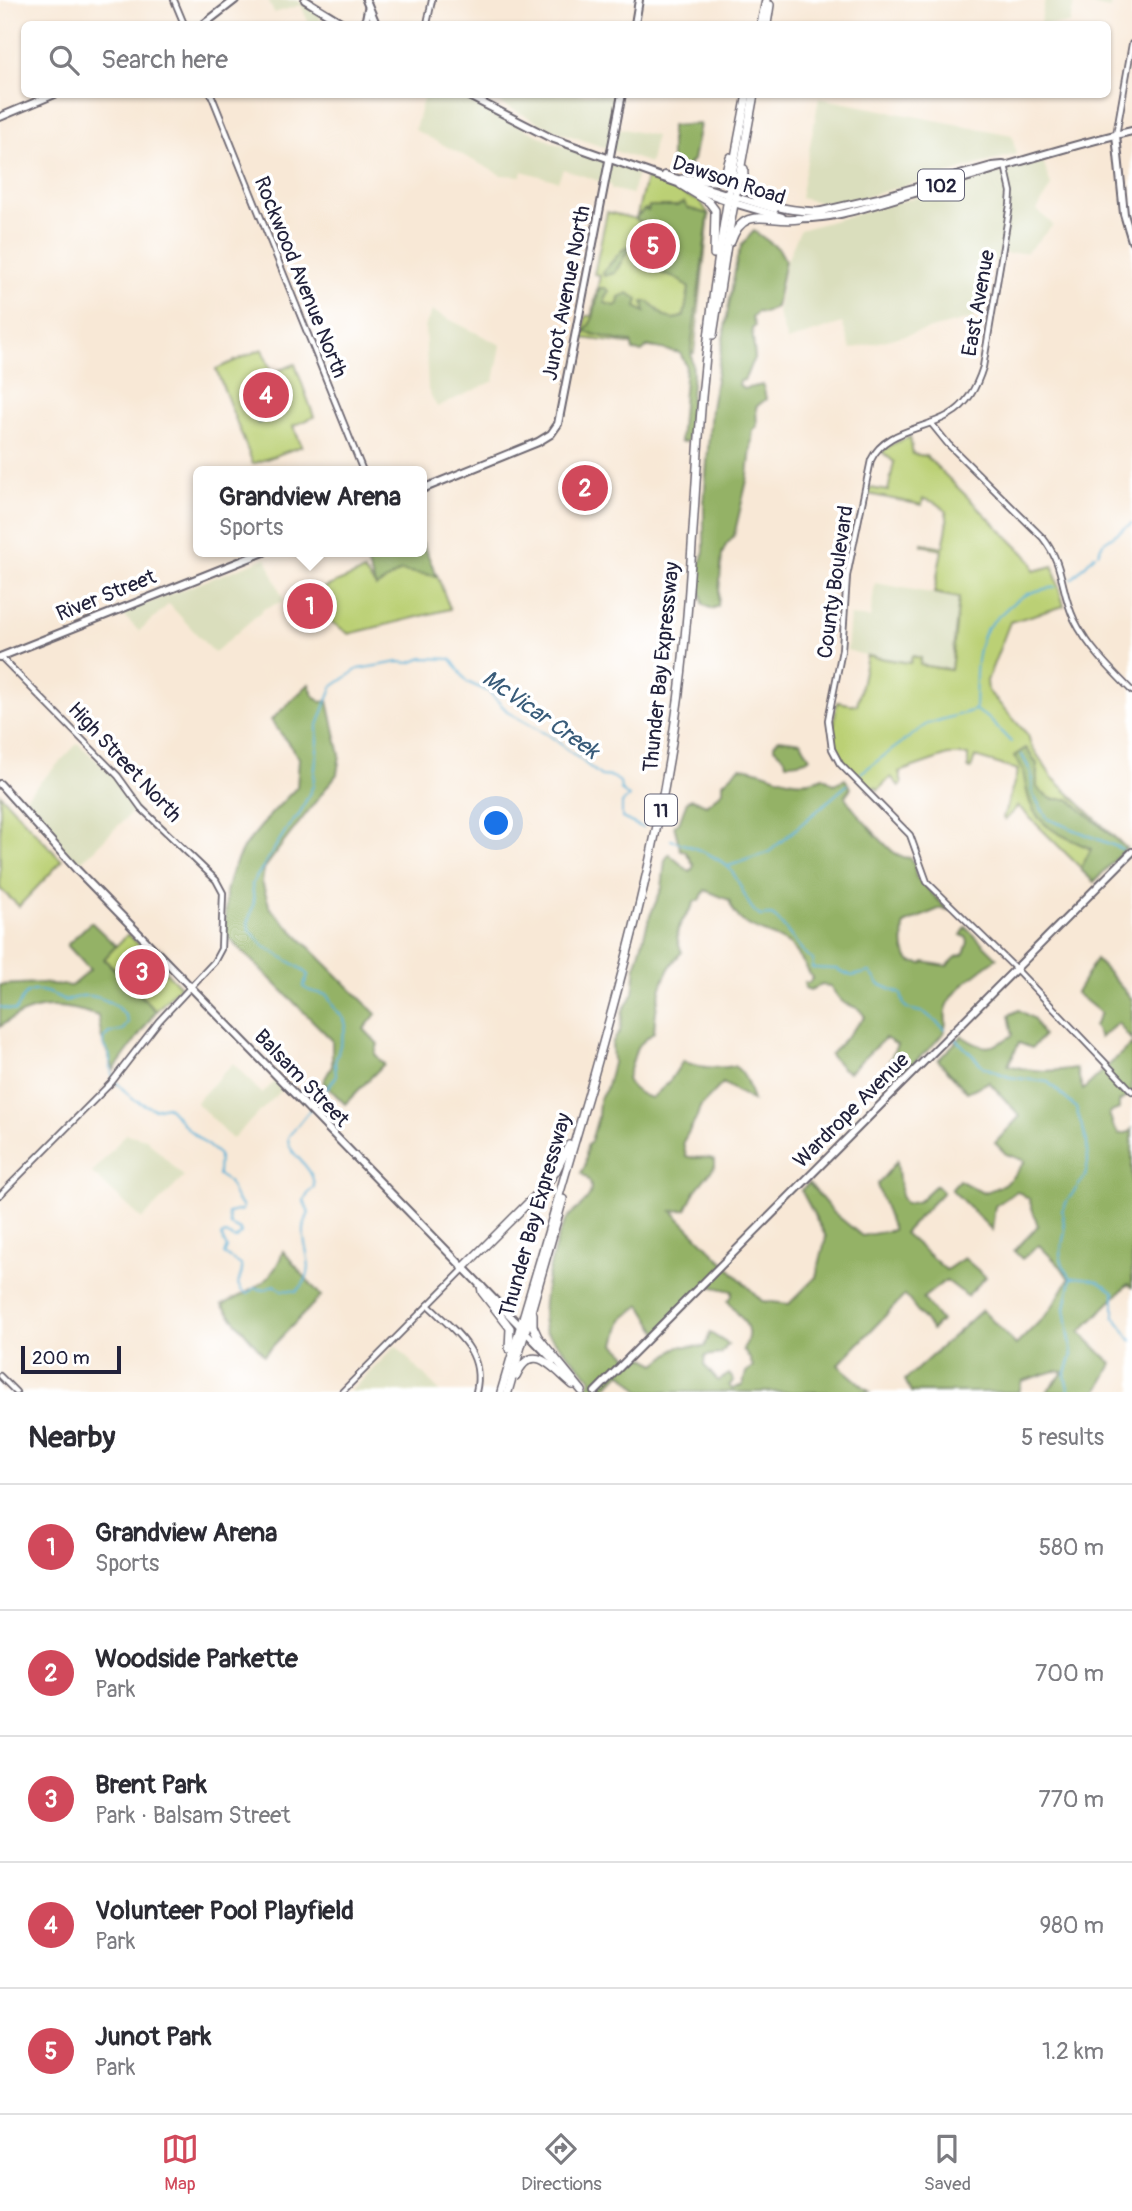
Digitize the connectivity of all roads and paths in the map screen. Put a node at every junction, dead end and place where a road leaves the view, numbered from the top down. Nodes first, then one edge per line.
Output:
1 (174, 0) edge
2 (235, 0) edge
3 (305, 0) edge
4 (432, 0) edge
5 (639, 0) edge
6 (769, 0) edge
7 (367, 3) edge
8 (183, 21) edge
9 (208, 21) edge
10 (339, 21) edge
11 (365, 21) edge
12 (375, 21) edge
13 (428, 21) edge
14 (636, 21) edge
15 (762, 21) edge
16 (767, 21) edge
17 (1132, 44) edge
18 (45, 98) edge
19 (213, 98) edge
20 (473, 98) edge
21 (621, 98) edge
22 (747, 98) edge
23 (753, 98) edge
24 (0, 117) edge
25 (746, 119) junction
26 (1132, 131) edge
27 (1115, 135) junction
28 (609, 158) junction
29 (1004, 165) junction
30 (682, 182) junction
31 (731, 199) junction
32 (822, 212) junction
33 (799, 219) junction
34 (1132, 241) edge
35 (718, 277) junction
36 (930, 423) junction
37 (361, 466) edge
38 (427, 487) edge
39 (251, 557) edge
40 (0, 656) edge
41 (1132, 691) edge
42 (0, 784) edge
43 (1132, 852) edge
44 (1016, 969) junction
45 (190, 987) junction
46 (1132, 1091) edge
47 (583, 1111) junction
48 (0, 1195) edge
49 (463, 1268) junction
50 (540, 1279) junction
51 (481, 1286) junction
52 (428, 1304) junction
53 (523, 1329) junction
54 (509, 1366) junction
55 (0, 1376) edge
56 (16, 1392) edge
57 (342, 1392) edge
58 (476, 1392) edge
59 (501, 1392) edge
60 (509, 1392) edge
61 (583, 1392) edge
62 (595, 1392) edge

1 - 8 street
2 - 9 main road
3 - 10 main road
4 - 13 street
5 - 14 main road
6 - 15 highway
6 - 16 highway
7 - 11 main road
7 - 12 main road
17 - 27 street
18 - 24 main road
19 - 37 street, Rockwood Avenue North
20 - 28 main road, Dawson Road
21 - 28 main road, Junot Avenue North
22 - 25 highway, Thunder Bay Expressway / 11
23 - 25 highway, Thunder Bay Expressway / 11
25 - 30 highway
25 - 31 highway, Thunder Bay Expressway / 11
25 - 32 highway
26 - 27 main road, Dawson Road / 102
27 - 29 main road, Dawson Road / 102
27 - 34 main road
28 - 30 main road, Dawson Road
28 - 38 main road, Junot Avenue North
29 - 32 main road, Dawson Road / 102
29 - 33 main road, Dawson Road / 102
29 - 36 street, East Avenue
30 - 31 main road, Dawson Road
30 - 35 highway
31 - 32 main road, Dawson Road / 102
31 - 33 main road, Dawson Road / 102
31 - 35 highway, Thunder Bay Expressway / 11
33 - 35 highway
35 - 47 highway, Thunder Bay Expressway / 11
35 - 50 highway, Thunder Bay Expressway / 11
36 - 41 street
36 - 44 street, County Boulevard
39 - 40 main road, River Street
40 - 45 street, High Street North
42 - 45 main road, Balsam Street
43 - 44 main road, Wardrope Avenue
44 - 46 street, County Boulevard
44 - 62 main road, Wardrope Avenue
45 - 48 street
45 - 49 main road, Balsam Street
47 - 49 highway
47 - 53 highway, Thunder Bay Expressway / 11
49 - 51 main road, Balsam Street
49 - 52 street
50 - 53 highway, Thunder Bay Expressway / 11
50 - 61 highway
51 - 53 main road, Balsam Street
51 - 54 highway
52 - 57 street
52 - 58 street
53 - 54 highway, Thunder Bay Expressway / 11
53 - 60 highway, Thunder Bay Expressway / 11
53 - 61 main road, Balsam Street
54 - 59 highway, Thunder Bay Expressway / 11
55 - 56 street
60 - 61 highway

